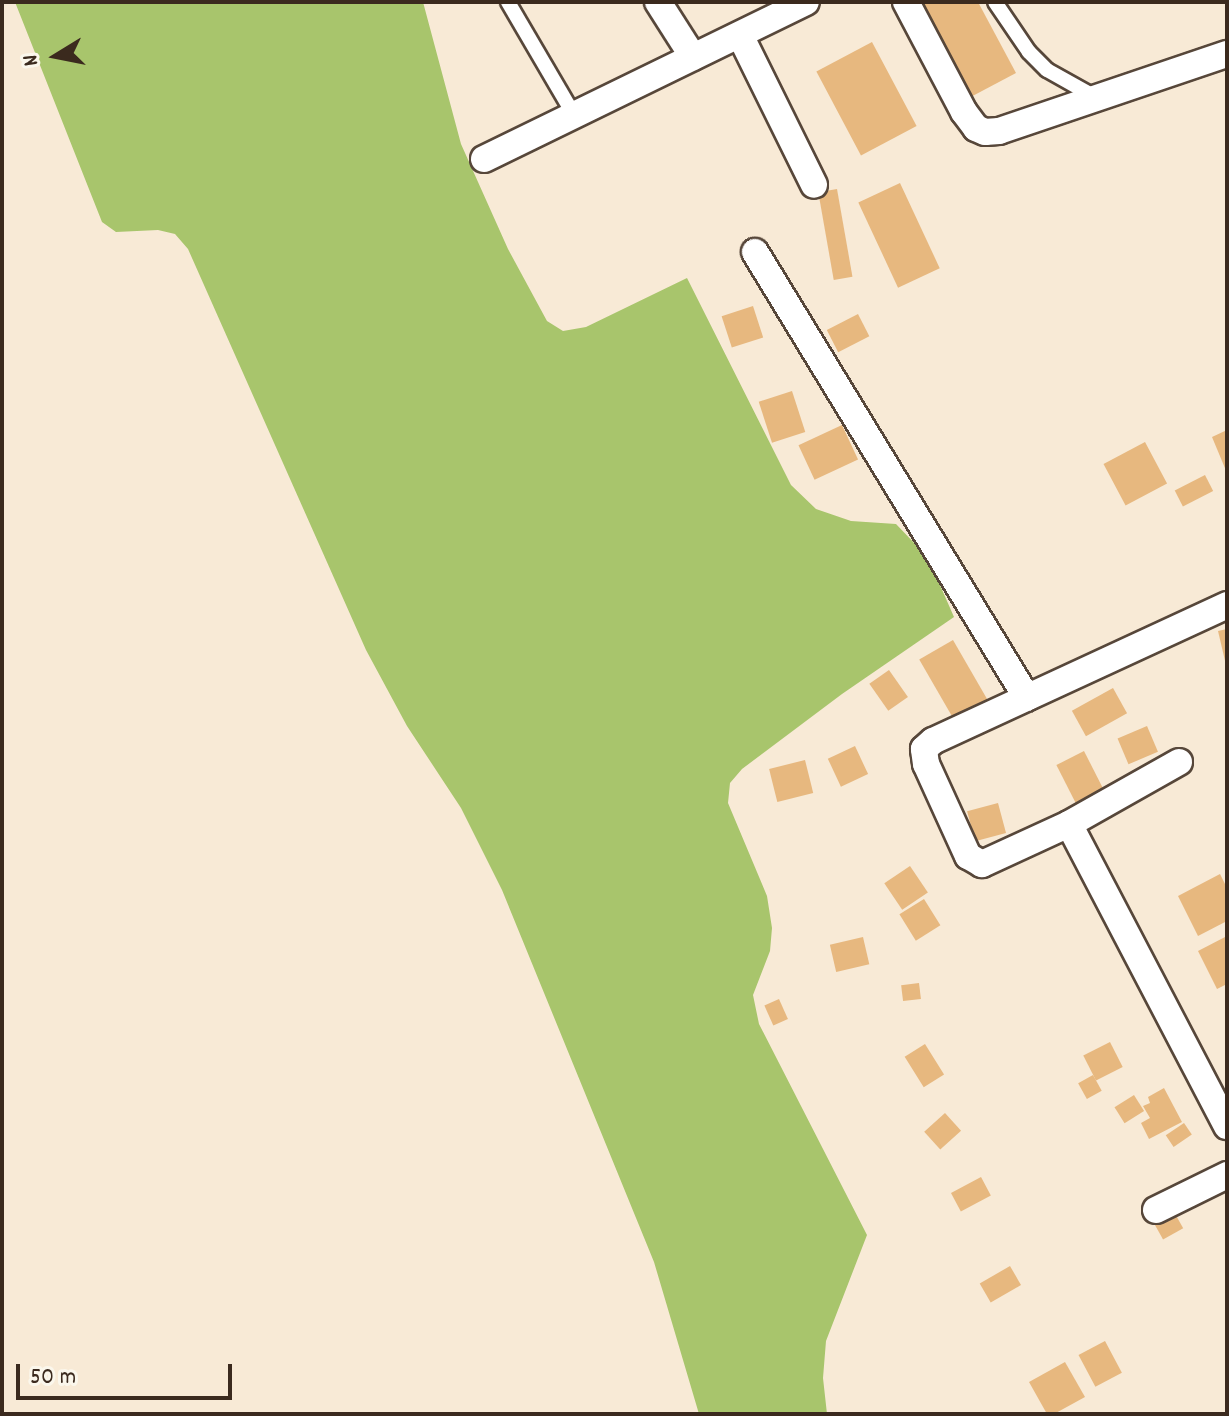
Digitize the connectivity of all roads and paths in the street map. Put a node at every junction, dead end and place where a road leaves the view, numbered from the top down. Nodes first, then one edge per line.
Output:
1 (508, 2) edge
2 (658, 2) edge
3 (906, 2) edge
4 (995, 2) edge
5 (797, 4) edge
6 (740, 35) junction
7 (1227, 54) edge
8 (693, 57) junction
9 (1098, 98) junction
10 (574, 115) junction
11 (484, 159) dead end
12 (814, 185) dead end
13 (755, 252) dead end
14 (1227, 605) edge
15 (1027, 698) junction
16 (1179, 762) dead end
17 (1069, 824) junction
18 (1218, 1096) edge
19 (1227, 1126) edge
20 (1227, 1175) edge
21 (1156, 1210) dead end

1 - 10 lane
2 - 8 street
3 - 9 street
4 - 9 lane
5 - 6 street
6 - 8 street
6 - 12 street
7 - 9 street
8 - 10 street
10 - 11 street
13 - 15 street
14 - 15 street
15 - 17 street
16 - 17 street
17 - 18 street
18 - 19 street
20 - 21 street

